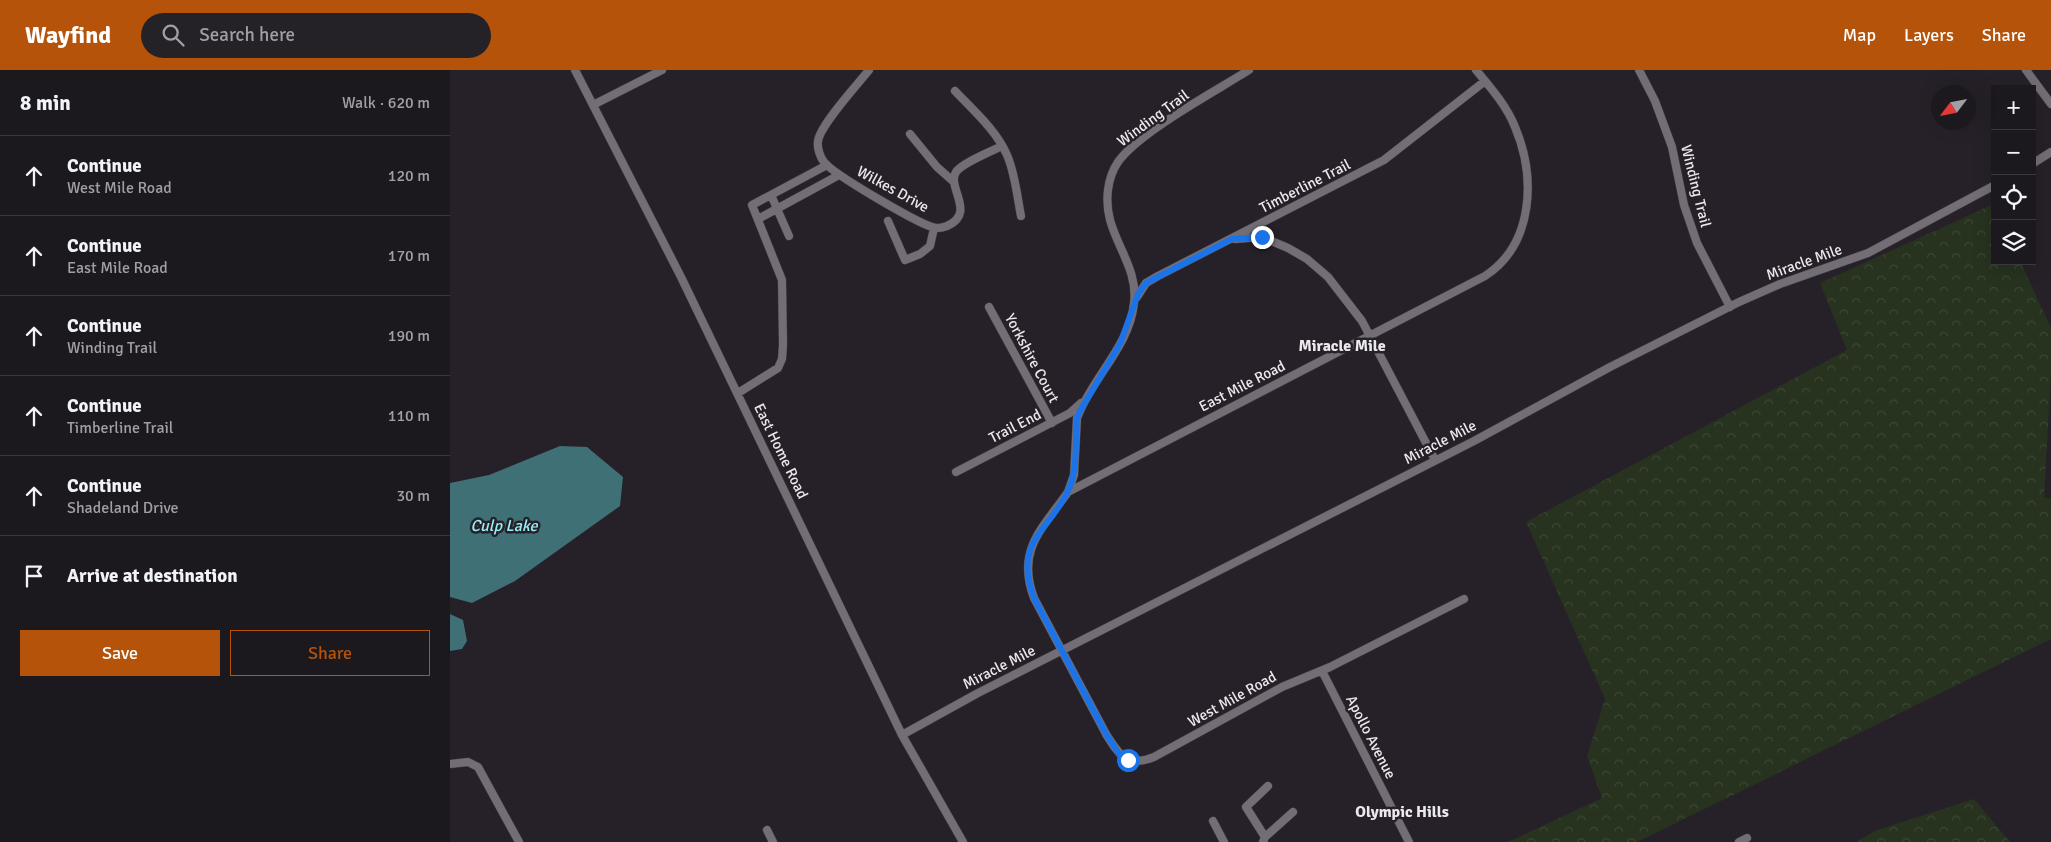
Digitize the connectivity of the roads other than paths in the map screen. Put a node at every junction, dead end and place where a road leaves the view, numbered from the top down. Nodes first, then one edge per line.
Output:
1 (575, 70) edge
2 (662, 70) edge
3 (869, 70) edge
4 (1249, 70) edge
5 (1476, 70) edge
6 (1639, 70) edge
7 (2026, 70) edge
8 (1485, 81) junction
9 (956, 91) dead end
10 (2051, 104) edge
11 (593, 105) junction
12 (910, 134) dead end
13 (1002, 146) junction
14 (2051, 152) edge
15 (2036, 161) edge
16 (827, 165) junction
17 (839, 175) junction
18 (954, 182) junction
19 (1991, 187) edge
20 (770, 195) junction
21 (777, 209) junction
22 (1021, 216) dead end
23 (758, 219) junction
24 (888, 221) dead end
25 (934, 228) junction
26 (789, 236) dead end
27 (1232, 239) junction
28 (1134, 304) junction
29 (989, 307) dead end
30 (1730, 307) junction
31 (1369, 336) junction
32 (738, 393) junction
33 (1084, 400) junction
34 (1052, 423) junction
35 (1435, 460) junction
36 (956, 472) dead end
37 (1068, 492) junction
38 (1464, 598) dead end
39 (1061, 650) junction
40 (1322, 671) junction
41 (902, 735) junction
42 (450, 764) edge
43 (1268, 786) dead end
44 (1293, 812) dead end
45 (1213, 821) dead end
46 (767, 830) dead end
47 (1264, 839) edge
48 (519, 842) edge
49 (773, 842) edge
50 (963, 842) edge
51 (1224, 842) edge
52 (1409, 842) edge

1 - 11 street, East Home Road
2 - 11 street
3 - 16 street
4 - 28 street, Winding Trail
5 - 8 street, East Mile Road
6 - 30 street, Winding Trail
7 - 10 street
8 - 27 street, Timberline Trail
8 - 31 street, East Mile Road
9 - 13 street
11 - 32 street, East Home Road
12 - 18 street
13 - 18 street
13 - 22 street
14 - 15 street
16 - 17 street, Wilkes Drive
16 - 20 street
17 - 21 street
17 - 25 street, Wilkes Drive
18 - 25 street
19 - 30 street, Miracle Mile
20 - 21 street
20 - 23 street
21 - 23 street
21 - 26 street
23 - 32 street
24 - 25 street
27 - 28 street, Timberline Trail
27 - 31 street
28 - 33 street, Winding Trail
29 - 34 street, Yorkshire Court
30 - 35 street, Miracle Mile
31 - 35 street
31 - 37 street, East Mile Road
32 - 41 street, East Home Road
33 - 34 street, Trail End
33 - 37 street, Winding Trail
34 - 36 street, Trail End
35 - 39 street, Miracle Mile
37 - 39 street, East Mile Road
38 - 40 street, West Mile Road
39 - 40 street, West Mile Road
39 - 41 street, Miracle Mile
40 - 52 street, Apollo Avenue
41 - 50 street, East Home Road
42 - 48 street
43 - 47 street
44 - 47 street
45 - 51 street
46 - 49 street

